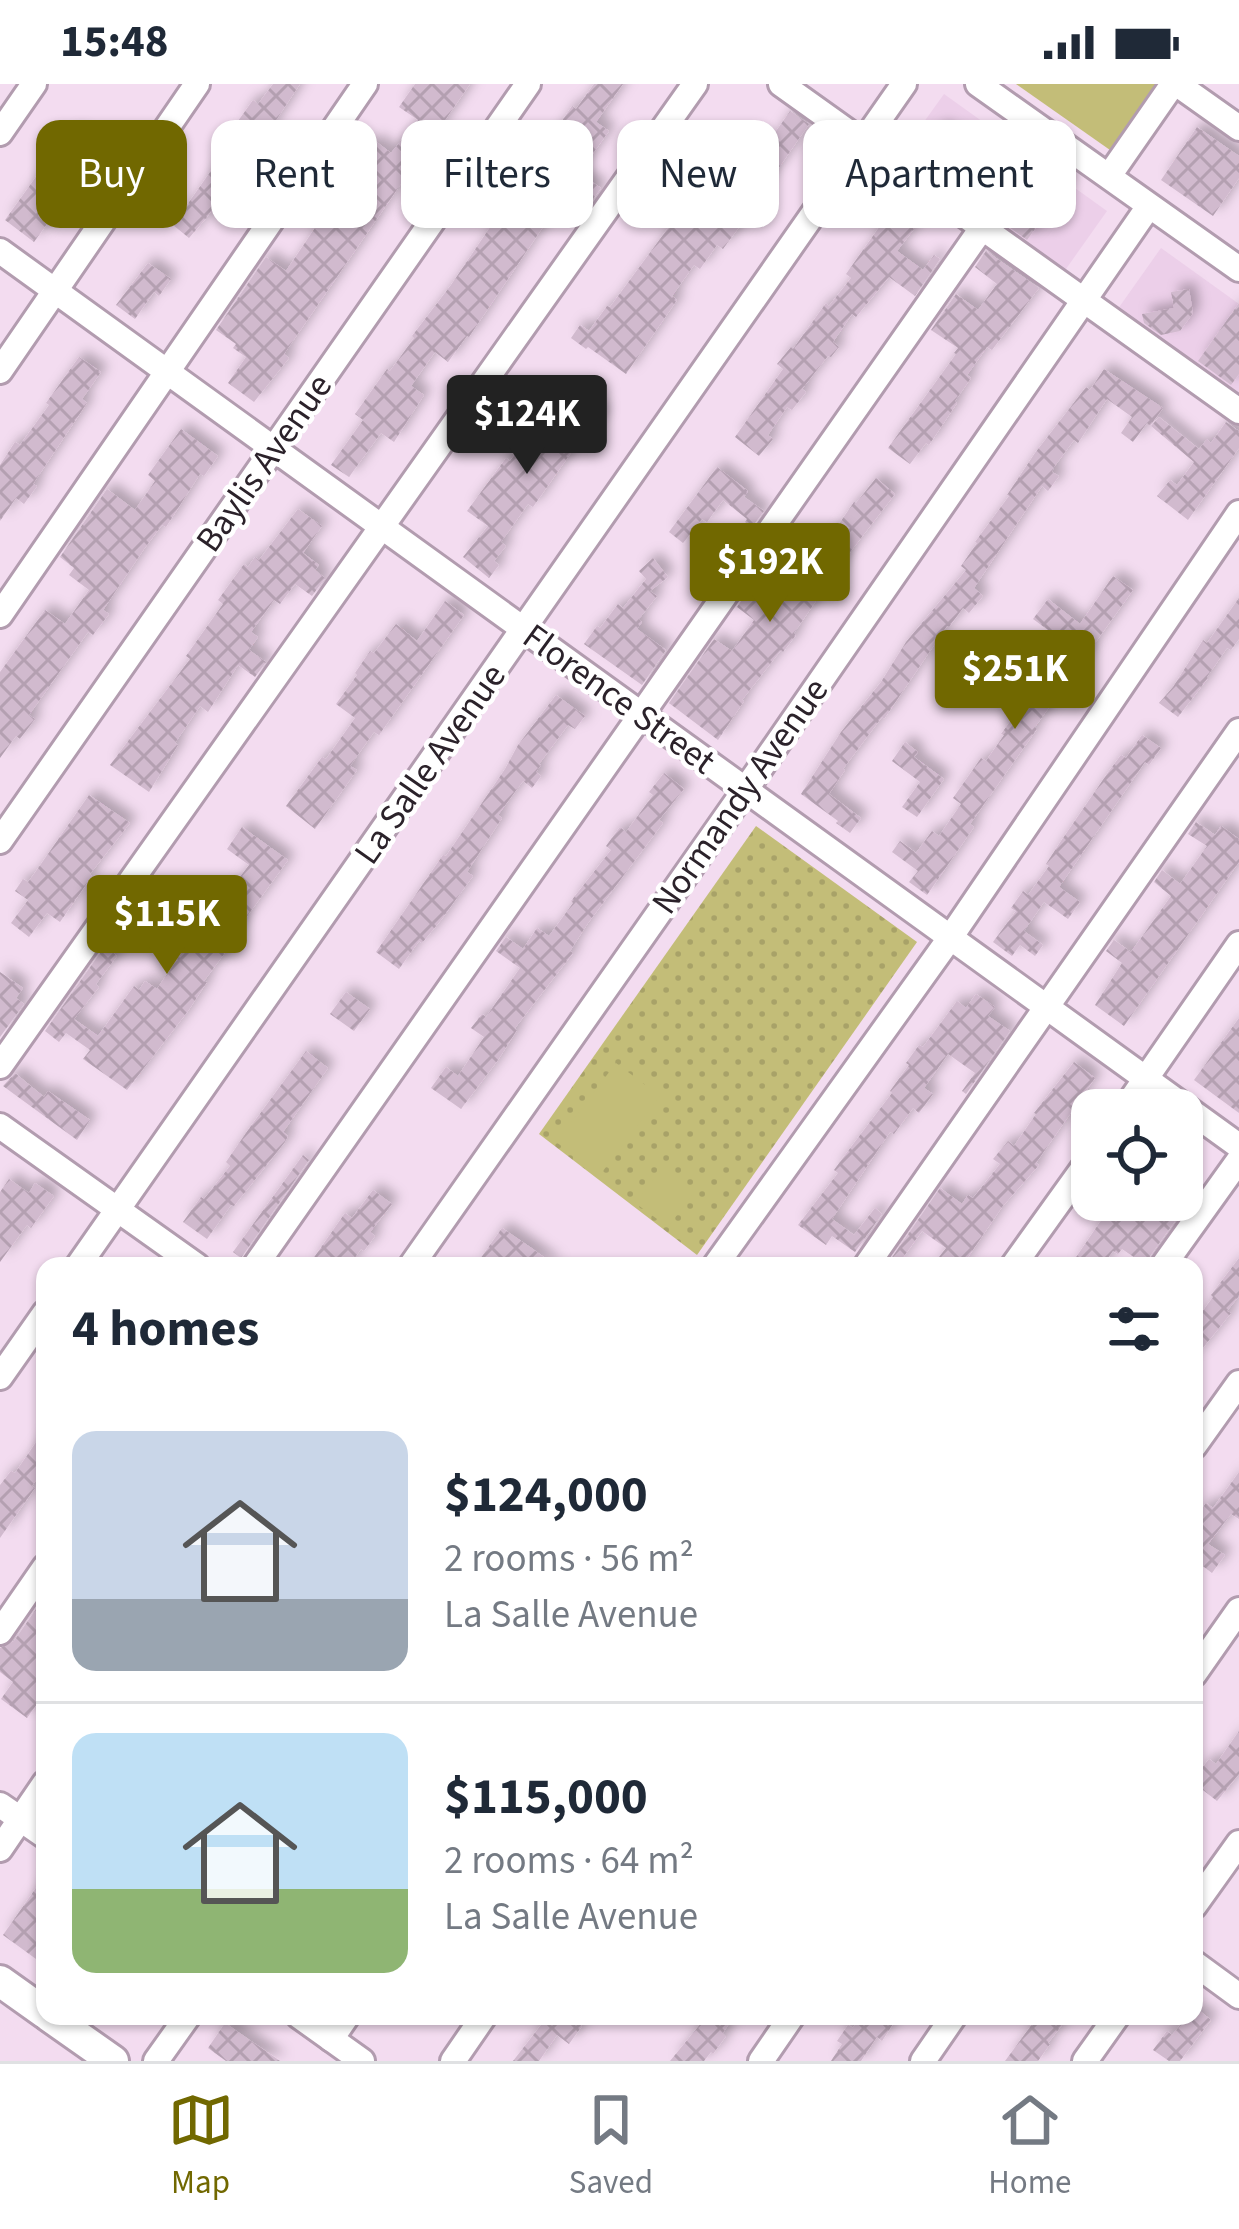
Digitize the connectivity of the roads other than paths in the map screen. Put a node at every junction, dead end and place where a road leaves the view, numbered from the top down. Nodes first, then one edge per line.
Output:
1 (34, 84) edge
2 (197, 84) edge
3 (365, 84) edge
4 (528, 84) edge
5 (695, 84) edge
6 (781, 84) edge
7 (904, 84) edge
8 (978, 84) edge
9 (1175, 84) edge
10 (832, 120) edge
11 (879, 120) edge
12 (1239, 128) edge
13 (0, 133) edge
14 (1108, 176) junction
15 (1149, 206) junction
16 (803, 228) edge
17 (982, 228) joint
18 (0, 251) edge
19 (1239, 268) edge
20 (55, 291) junction
21 (1083, 300) junction
22 (0, 371) edge
23 (166, 371) junction
24 (1239, 412) edge
25 (274, 449) junction
26 (1239, 513) edge
27 (380, 527) junction
28 (0, 615) edge
29 (524, 631) junction
30 (640, 713) junction
31 (1239, 731) edge
32 (745, 790) junction
33 (0, 841) edge
34 (950, 938) junction
35 (1239, 944) edge
36 (1046, 1007) junction
37 (0, 1066) edge
38 (1145, 1081) junction
39 (1139, 1089) edge
40 (0, 1126) edge
41 (1239, 1146) edge
42 (1239, 1160) edge
43 (1071, 1185) edge
44 (118, 1209) junction
45 (84, 1257) edge
46 (185, 1257) edge
47 (261, 1257) edge
48 (417, 1257) edge
49 (721, 1257) edge
50 (872, 1257) edge
51 (1019, 1257) edge
52 (1169, 1257) edge
53 (36, 1326) edge
54 (0, 1377) edge
55 (1239, 1383) edge
56 (1203, 1434) edge
57 (36, 1581) edge
58 (1239, 1610) edge
59 (0, 1632) edge
60 (1203, 1661) edge
61 (36, 1790) edge
62 (10, 1812) edge
63 (36, 1830) edge
64 (1239, 1843) edge
65 (0, 1850) edge
66 (1203, 1893) edge
67 (1203, 1970) edge
68 (0, 1981) edge
69 (1239, 1996) edge
70 (36, 2006) edge
71 (62, 2025) edge
72 (182, 2025) edge
73 (311, 2025) edge
74 (341, 2025) edge
75 (478, 2025) edge
76 (787, 2025) edge
77 (948, 2025) edge
78 (1111, 2025) edge
79 (331, 2039) junction
80 (113, 2061) edge
81 (156, 2061) edge
82 (362, 2061) edge
83 (453, 2061) edge
84 (761, 2061) edge
85 (923, 2061) edge
86 (1085, 2061) edge

1 - 13 street
2 - 20 street
3 - 23 street
4 - 25 street, Baylis Avenue
5 - 27 street
6 - 10 street
7 - 11 street, La Salle Avenue
8 - 14 street
9 - 12 street
9 - 14 street
14 - 15 street
15 - 19 street
15 - 21 street, Normandy Avenue
16 - 29 street, La Salle Avenue
17 - 21 street
17 - 30 street
18 - 20 street, Florence Street
20 - 22 street
20 - 23 street, Florence Street
21 - 24 street
21 - 32 street, Normandy Avenue
23 - 25 street, Florence Street
23 - 28 street
25 - 27 street, Florence Street
25 - 33 street, Baylis Avenue
26 - 34 street
27 - 29 street, Florence Street
27 - 37 street
29 - 30 street, Florence Street
29 - 44 street, La Salle Avenue
30 - 32 street, Florence Street
30 - 47 street
31 - 36 street
32 - 34 street, Florence Street
32 - 48 street, Normandy Avenue
34 - 36 street, Florence Street
34 - 49 street
35 - 38 street
36 - 38 street, Florence Street
36 - 50 street
38 - 39 street
38 - 41 street, Florence Street
40 - 44 street
42 - 52 street
43 - 51 street
44 - 45 street, La Salle Avenue
44 - 46 street
53 - 54 street
55 - 56 street
57 - 59 street
58 - 60 street
61 - 62 street
62 - 63 street
62 - 65 street
64 - 66 street
67 - 69 street
68 - 70 main road
71 - 80 main road
72 - 81 street
73 - 79 street
74 - 79 street
75 - 83 street
76 - 84 street
77 - 85 street
78 - 86 street
79 - 82 street

